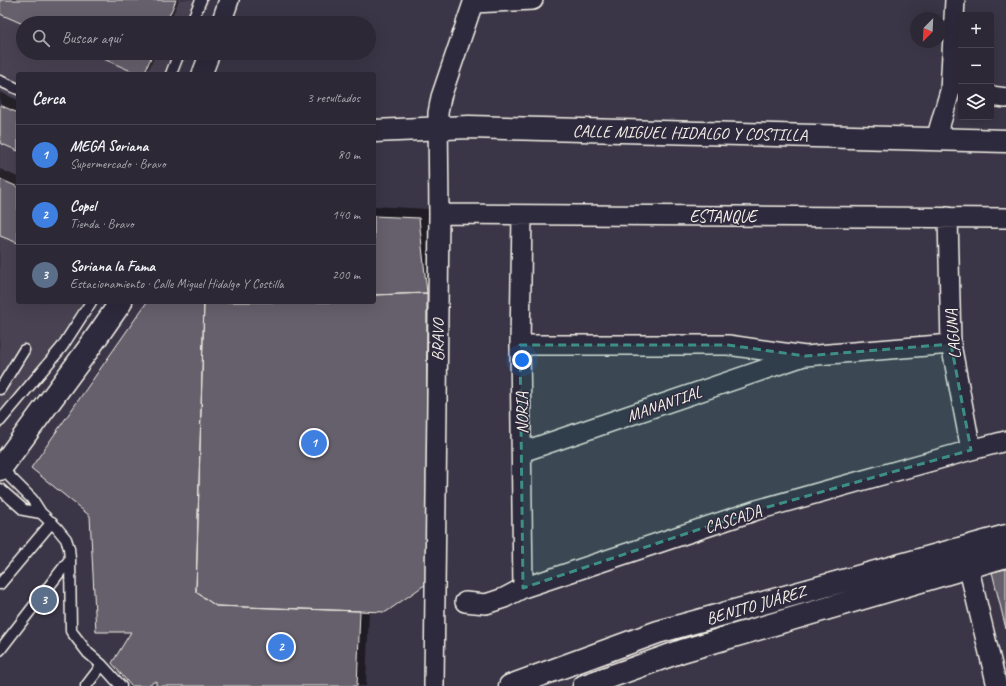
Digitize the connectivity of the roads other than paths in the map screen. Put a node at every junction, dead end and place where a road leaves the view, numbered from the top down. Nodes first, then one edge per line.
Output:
1 (201, 0) edge
2 (229, 0) edge
3 (533, 0) edge
4 (955, 0) edge
5 (474, 1) edge
6 (194, 16) edge
7 (223, 16) edge
8 (175, 60) edge
9 (207, 60) edge
10 (171, 72) edge
11 (203, 72) edge
12 (0, 81) edge
13 (16, 88) edge
14 (955, 92) edge
15 (994, 96) edge
16 (1006, 98) edge
17 (438, 128) junction
18 (376, 131) edge
19 (936, 139) junction
20 (1006, 141) edge
21 (439, 214) junction
22 (522, 215) junction
23 (948, 217) junction
24 (1006, 218) edge
25 (90, 304) edge
26 (120, 304) edge
27 (951, 344) junction
28 (520, 345) junction
29 (24, 350) dead end
30 (805, 356) junction
31 (0, 389) edge
32 (0, 422) edge
33 (1006, 441) edge
34 (971, 450) junction
35 (522, 452) junction
36 (0, 476) edge
37 (41, 513) junction
38 (52, 522) junction
39 (1006, 536) edge
40 (1006, 556) edge
41 (966, 557) junction
42 (70, 559) junction
43 (0, 584) edge
44 (523, 588) junction
45 (465, 602) dead end
46 (0, 650) edge
47 (102, 665) junction
48 (86, 686) edge
49 (121, 686) edge
50 (434, 686) edge
51 (510, 686) edge
52 (584, 686) edge
53 (997, 686) edge

1 - 6 lane
2 - 7 street
3 - 5 street
4 - 14 street
5 - 17 street, BRAVO
8 - 10 lane
9 - 11 street
12 - 13 lane
14 - 19 street
15 - 16 street
17 - 18 street, CALLE MIGUEL HIDALGO Y COSTILLA
17 - 19 street, CALLE MIGUEL HIDALGO Y COSTILLA
17 - 21 street, BRAVO
19 - 20 street, CALLE MIGUEL HIDALGO Y COSTILLA
21 - 22 street, ESTANQUE
21 - 50 street, BRAVO
22 - 23 street, ESTANQUE
22 - 28 street, NORIA
23 - 24 street, ESTANQUE
23 - 27 street, LAGUNA
25 - 32 lane
26 - 36 street
27 - 30 street, MANANTIAL
27 - 34 street, LAGUNA
28 - 30 street, MANANTIAL
28 - 35 street, NORIA
29 - 31 lane
30 - 35 street, MANANTIAL
33 - 34 street, CASCADA
34 - 44 street, CASCADA
35 - 44 street, NORIA
36 - 37 lane
36 - 37 lane
37 - 38 lane
38 - 42 lane
38 - 43 lane
39 - 41 street, BENITO JUÁREZ
40 - 41 street, BENITO JUÁREZ
41 - 51 street, BENITO JUÁREZ
41 - 52 street, BENITO JUÁREZ
41 - 53 street
42 - 46 lane
42 - 47 lane
44 - 45 street, CASCADA
47 - 48 lane
47 - 49 lane

